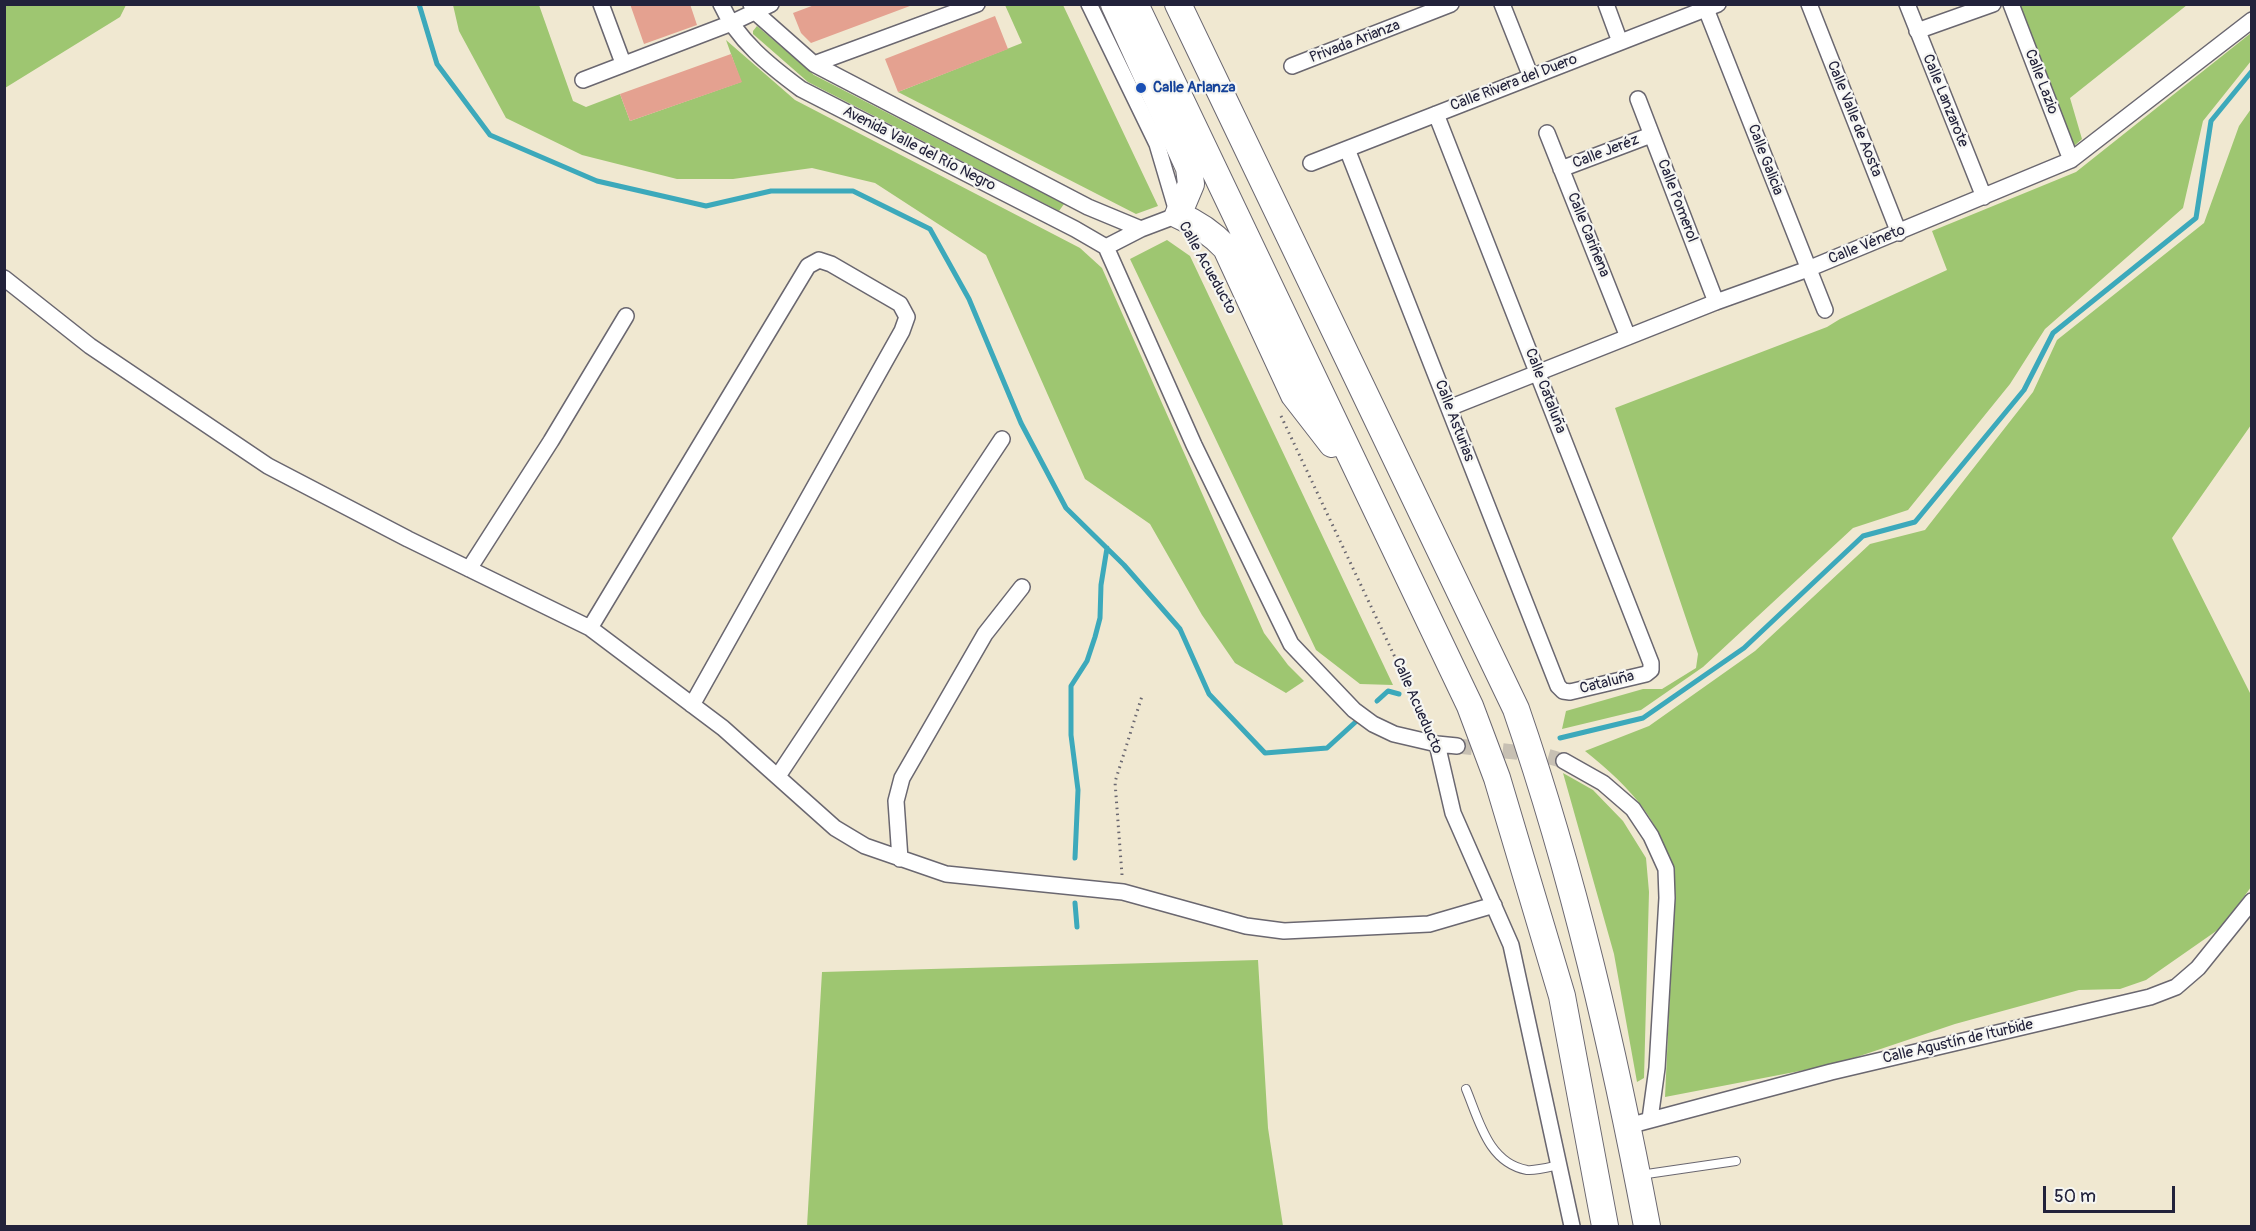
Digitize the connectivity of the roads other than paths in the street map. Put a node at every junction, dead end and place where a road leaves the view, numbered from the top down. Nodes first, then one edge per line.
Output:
1 (601, 4) edge
2 (721, 4) edge
3 (771, 4) edge
4 (977, 4) edge
5 (1089, 4) edge
6 (1114, 4) edge
7 (1134, 4) edge
8 (1450, 4) edge
9 (1502, 4) edge
10 (1606, 4) edge
11 (1809, 4) edge
12 (1907, 4) edge
13 (1993, 4) edge
14 (2011, 4) edge
15 (1180, 6) edge
16 (1712, 7) edge
17 (752, 8) edge
18 (2252, 20) edge
19 (729, 24) junction
20 (1917, 31) junction
21 (1620, 42) junction
22 (623, 63) junction
23 (814, 64) junction
24 (1292, 66) dead end
25 (1531, 77) junction
26 (583, 80) dead end
27 (1638, 99) dead end
28 (1437, 114) junction
29 (1547, 133) dead end
30 (1651, 135) junction
31 (1347, 149) junction
32 (2071, 160) junction
33 (1311, 163) dead end
34 (1561, 169) junction
35 (1984, 197) junction
36 (1088, 207) junction
37 (1178, 215) junction
38 (1075, 228) junction
39 (1141, 229) junction
40 (1899, 232) junction
41 (1106, 247) junction
42 (1808, 269) junction
43 (4, 278) edge
44 (1716, 302) junction
45 (1825, 310) dead end
46 (626, 315) dead end
47 (1628, 337) junction
48 (1538, 373) junction
49 (1449, 408) junction
50 (1002, 439) dead end
51 (1361, 481) junction
52 (469, 569) junction
53 (1022, 587) dead end
54 (590, 628) junction
55 (1651, 670) joint
56 (1563, 691) joint
57 (692, 705) junction
58 (1437, 744) junction
59 (1457, 746) tunnel mouth
60 (1564, 761) tunnel mouth
61 (778, 776) junction
62 (900, 859) junction
63 (2252, 901) edge
64 (1494, 905) junction
65 (1466, 1089) dead end
66 (1639, 1123) junction
67 (1737, 1161) dead end
68 (1559, 1165) junction
69 (1637, 1176) junction
70 (1572, 1227) edge
71 (1605, 1227) edge
72 (1647, 1227) edge

1 - 22 street
2 - 19 street, Avenida Valle del Río Negro
3 - 17 street
4 - 23 street
5 - 37 street
6 - 37 highway
7 - 51 highway
8 - 24 street, Privada Arianza
9 - 25 street
10 - 21 street
11 - 40 street, Calle Valle de Aosta
12 - 20 street, Calle Lanzarote
13 - 20 street
14 - 32 street, Calle Lazio
15 - 66 highway
16 - 21 street, Calle Rivera del Duero
16 - 42 street, Calle Galicia
17 - 19 street
17 - 23 street, Avenida Valle del Río Negro
18 - 32 street, Calle Véneto
19 - 22 street
19 - 38 street, Avenida Valle del Río Negro
20 - 35 street, Calle Lanzarote
21 - 25 street, Calle Rivera del Duero
22 - 26 street
23 - 36 street, Avenida Valle del Río Negro
25 - 28 street, Calle Rivera del Duero
27 - 30 street, Calle Pomerol
28 - 31 street, Calle Rivera del Duero
28 - 48 street, Calle Cataluña
29 - 34 street, Calle Cariñena
30 - 34 street, Calle Jeréz
30 - 44 street, Calle Pomerol
31 - 33 street, Calle Rivera del Duero
31 - 49 street, Calle Asturias
32 - 35 street, Calle Véneto
34 - 47 street, Calle Cariñena
35 - 40 street, Calle Véneto
36 - 38 street
36 - 39 street, Avenida Valle del Río Negro
37 - 39 street
37 - 51 highway
38 - 41 street, Avenida Valle del Río Negro
39 - 41 street
40 - 42 street, Calle Véneto
41 - 58 street
42 - 44 street, Calle Véneto
42 - 45 street, Calle Galicia
43 - 52 street
44 - 47 street, Calle Véneto
46 - 52 street
47 - 48 street, Calle Véneto
48 - 49 street, Calle Véneto
48 - 55 street, Calle Cataluña
49 - 56 street, Calle Asturias
50 - 61 street
51 - 71 highway
52 - 54 street
53 - 62 street
54 - 57 street
54 - 57 street
55 - 56 street, Cataluña
57 - 61 street
58 - 59 street
58 - 64 street, Calle Acueducto
60 - 66 street
61 - 62 street
62 - 64 street
63 - 66 street, Calle Agustín de Iturbide
64 - 68 street, Calle Acueducto
65 - 68 lane
66 - 69 highway
67 - 69 lane
68 - 70 street, Calle Acueducto
69 - 72 highway

